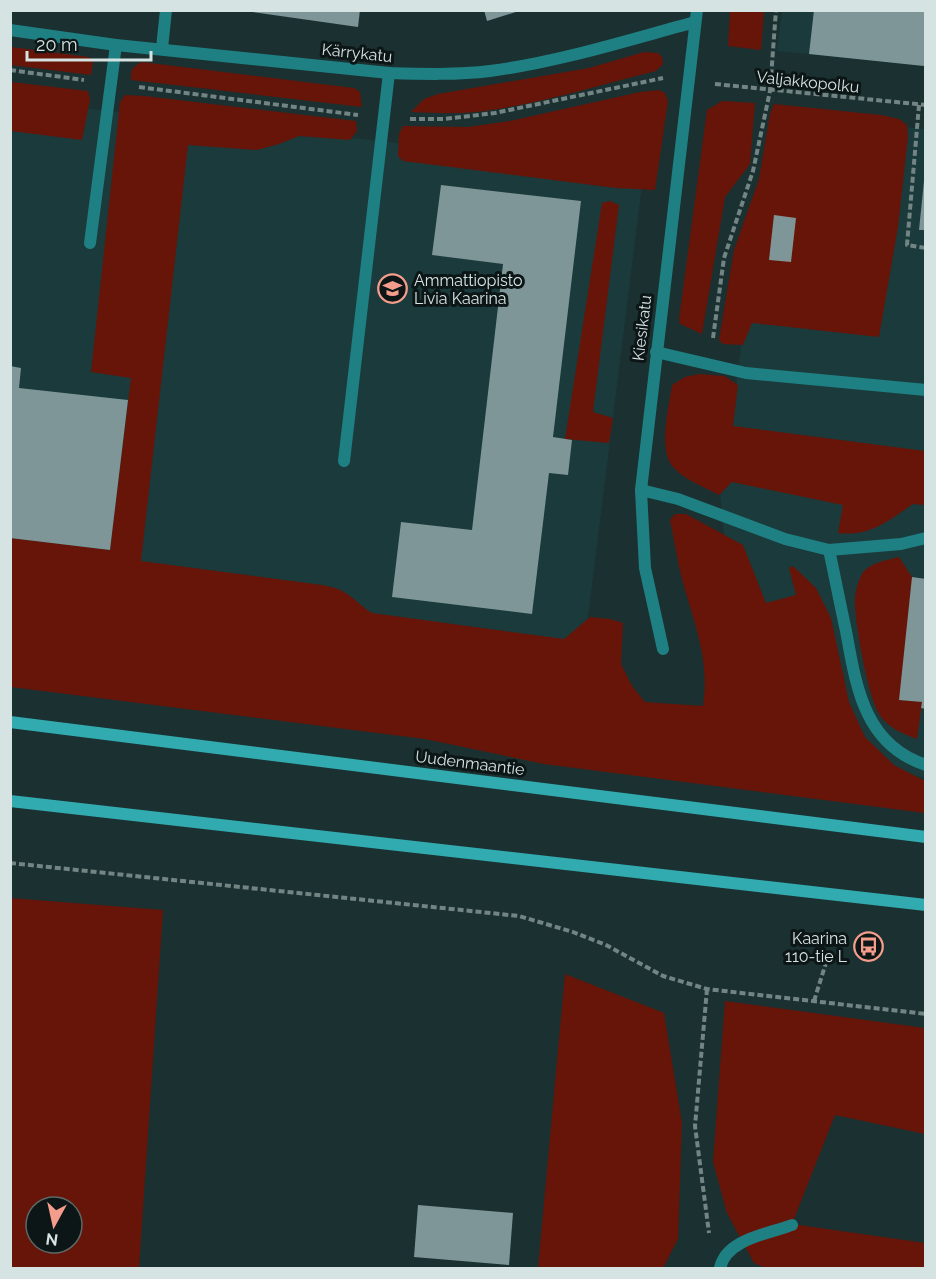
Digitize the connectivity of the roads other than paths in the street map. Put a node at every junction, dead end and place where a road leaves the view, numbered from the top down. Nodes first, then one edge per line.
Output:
1 (166, 10) edge
2 (696, 16) edge
3 (10, 30) edge
4 (116, 45) junction
5 (162, 48) junction
6 (389, 73) junction
7 (90, 243) dead end
8 (656, 352) junction
9 (926, 390) edge
10 (344, 460) dead end
11 (641, 490) junction
12 (926, 538) edge
13 (829, 550) junction
14 (663, 649) dead end
15 (10, 722) edge
16 (926, 765) edge
17 (10, 801) edge
18 (926, 837) edge
19 (926, 905) edge
20 (792, 1225) dead end
21 (721, 1264) edge

1 - 5 street
2 - 6 street, Kärrykatu
2 - 8 street, Kiesikatu
3 - 4 street, Kärrykatu
4 - 5 street, Kärrykatu
4 - 7 street
5 - 6 street, Kärrykatu
6 - 10 street
8 - 9 street
8 - 11 street, Kiesikatu
11 - 13 street
11 - 14 street, Kiesikatu
12 - 13 street
13 - 16 street
15 - 18 main road, Uudenmaantie
17 - 19 main road
20 - 21 street

